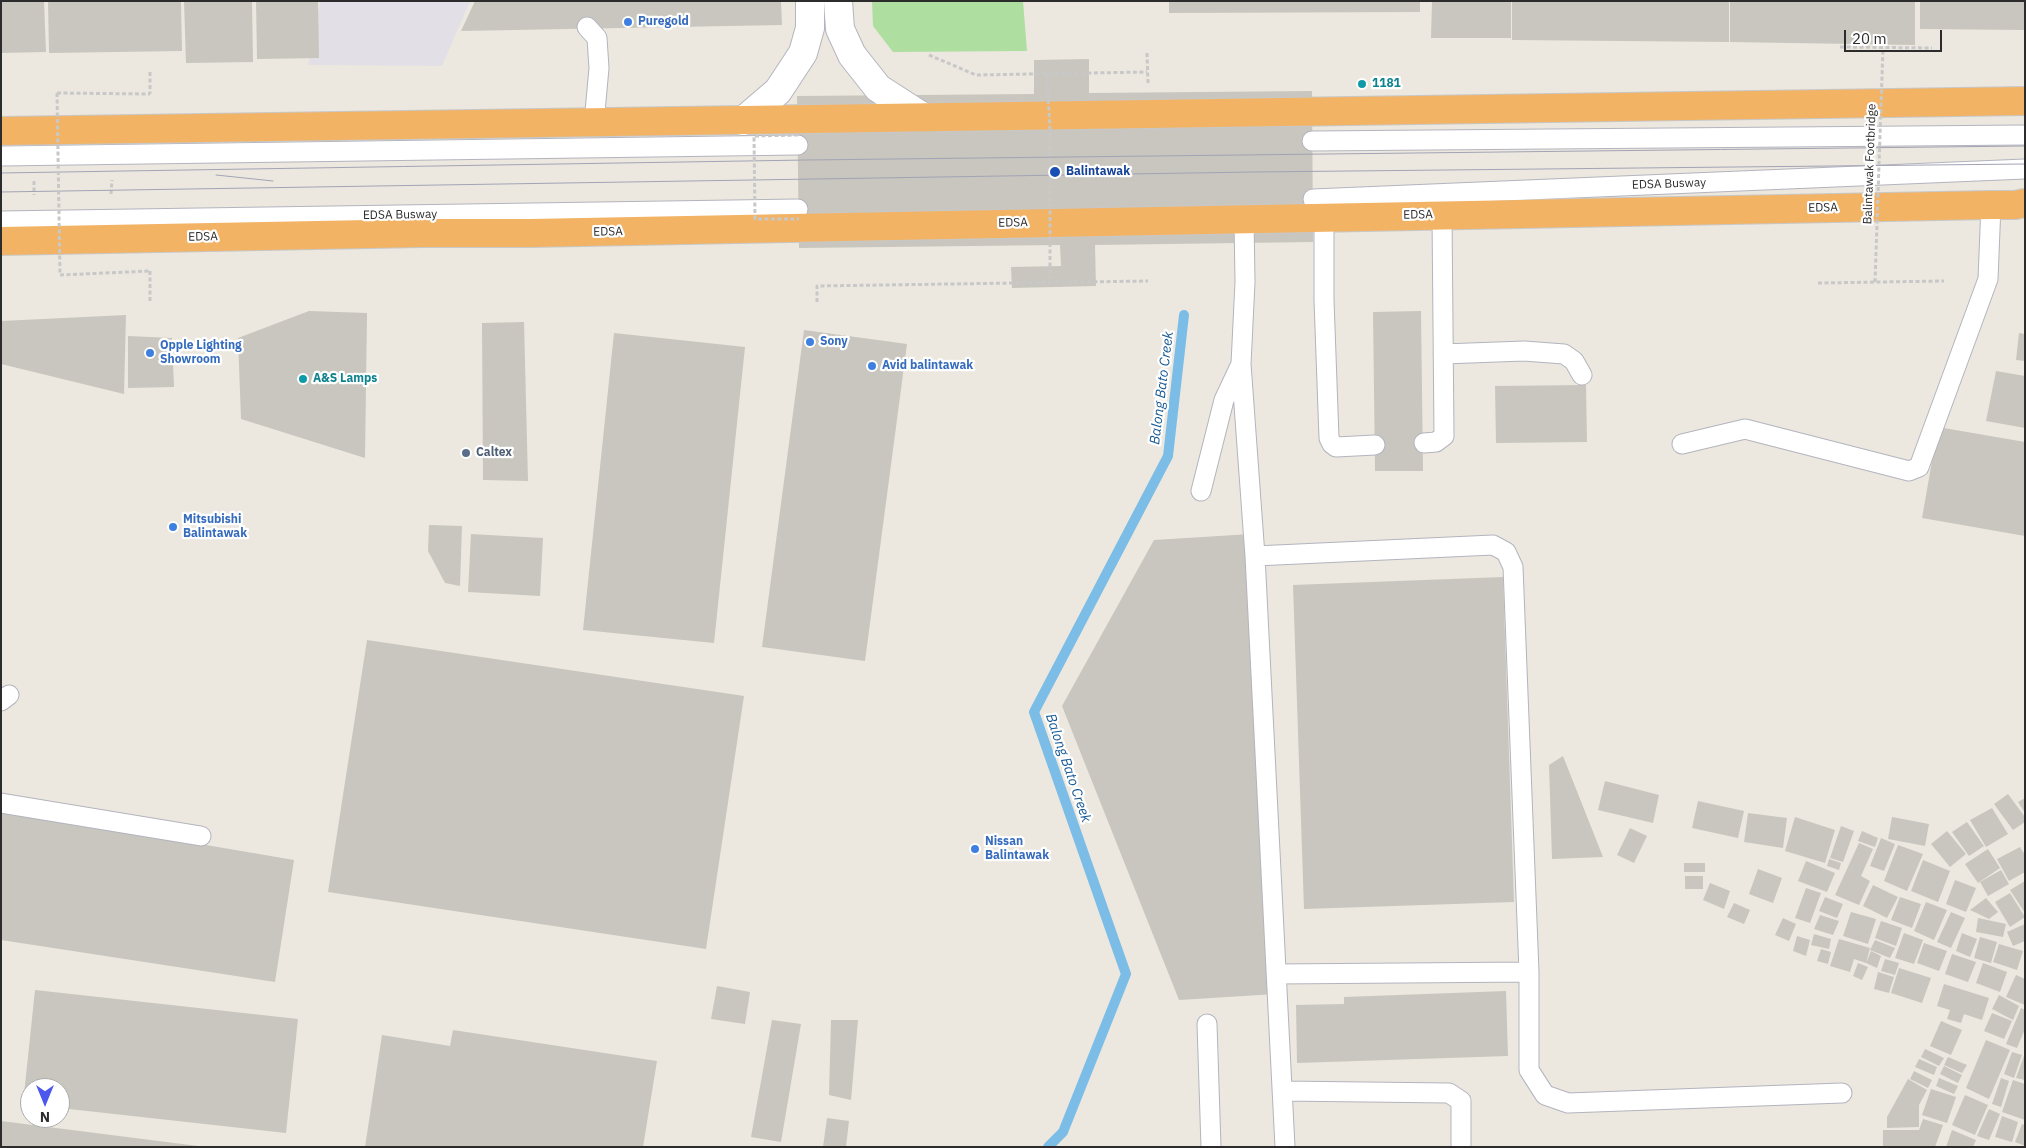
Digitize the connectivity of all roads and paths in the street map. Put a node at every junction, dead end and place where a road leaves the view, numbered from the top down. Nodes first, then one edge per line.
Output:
1 (810, 1) edge
2 (838, 1) edge
3 (587, 27) dead end
4 (1840, 47) dead end
5 (1883, 48) junction
6 (1932, 48) dead end
7 (929, 55) dead end
8 (1147, 72) dead end
9 (1047, 74) junction
10 (150, 94) dead end
11 (2025, 101) edge
12 (923, 117) junction
13 (743, 121) junction
14 (594, 123) junction
15 (1, 131) edge
16 (2025, 135) edge
17 (798, 140) joint
18 (1312, 141) dead end
19 (1, 156) edge
20 (34, 156) junction
21 (2025, 169) edge
22 (2025, 203) edge
23 (1991, 205) junction
24 (1318, 208) junction
25 (798, 214) joint
26 (1442, 215) junction
27 (1244, 219) junction
28 (34, 221) junction
29 (1, 222) edge
30 (1, 241) edge
31 (150, 271) dead end
32 (1148, 280) dead end
33 (1944, 280) dead end
34 (1050, 282) junction
35 (1875, 282) junction
36 (1818, 283) dead end
37 (817, 302) dead end
38 (1443, 354) junction
39 (1241, 364) junction
40 (1582, 375) dead end
41 (1424, 443) dead end
42 (1682, 444) dead end
43 (1375, 445) dead end
44 (1201, 491) dead end
45 (1255, 556) junction
46 (1, 803) edge
47 (202, 836) dead end
48 (1529, 972) junction
49 (1276, 974) junction
50 (1207, 1024) dead end
51 (1282, 1091) junction
52 (1842, 1093) dead end
53 (1211, 1147) edge
54 (1285, 1147) edge
55 (1461, 1147) edge

1 - 13 street
2 - 12 street
3 - 14 lane
4 - 5 path
5 - 6 path
5 - 35 path, Balintawak Footbridge, bridge
7 - 9 path
8 - 9 path
9 - 34 path, bridge
10 - 31 path, bridge
11 - 12 highway
12 - 13 highway
13 - 14 highway
14 - 15 highway
16 - 18 lane
17 - 20 lane
17 - 25 path, bridge
19 - 20 lane
20 - 28 path
21 - 24 lane, EDSA Busway
22 - 23 highway, EDSA
23 - 26 highway, EDSA
23 - 42 lane
24 - 26 highway, EDSA
24 - 27 highway, EDSA
24 - 43 lane
25 - 28 lane, EDSA Busway
26 - 38 lane
27 - 30 highway, EDSA
27 - 39 lane
28 - 29 lane, EDSA Busway
32 - 34 path
33 - 35 path
34 - 37 path
35 - 36 path
38 - 40 lane
38 - 41 lane
39 - 44 lane
39 - 45 lane
45 - 48 lane
45 - 49 lane
46 - 47 lane
48 - 49 lane
48 - 52 lane
49 - 51 lane
50 - 53 lane
51 - 54 lane
51 - 55 lane

